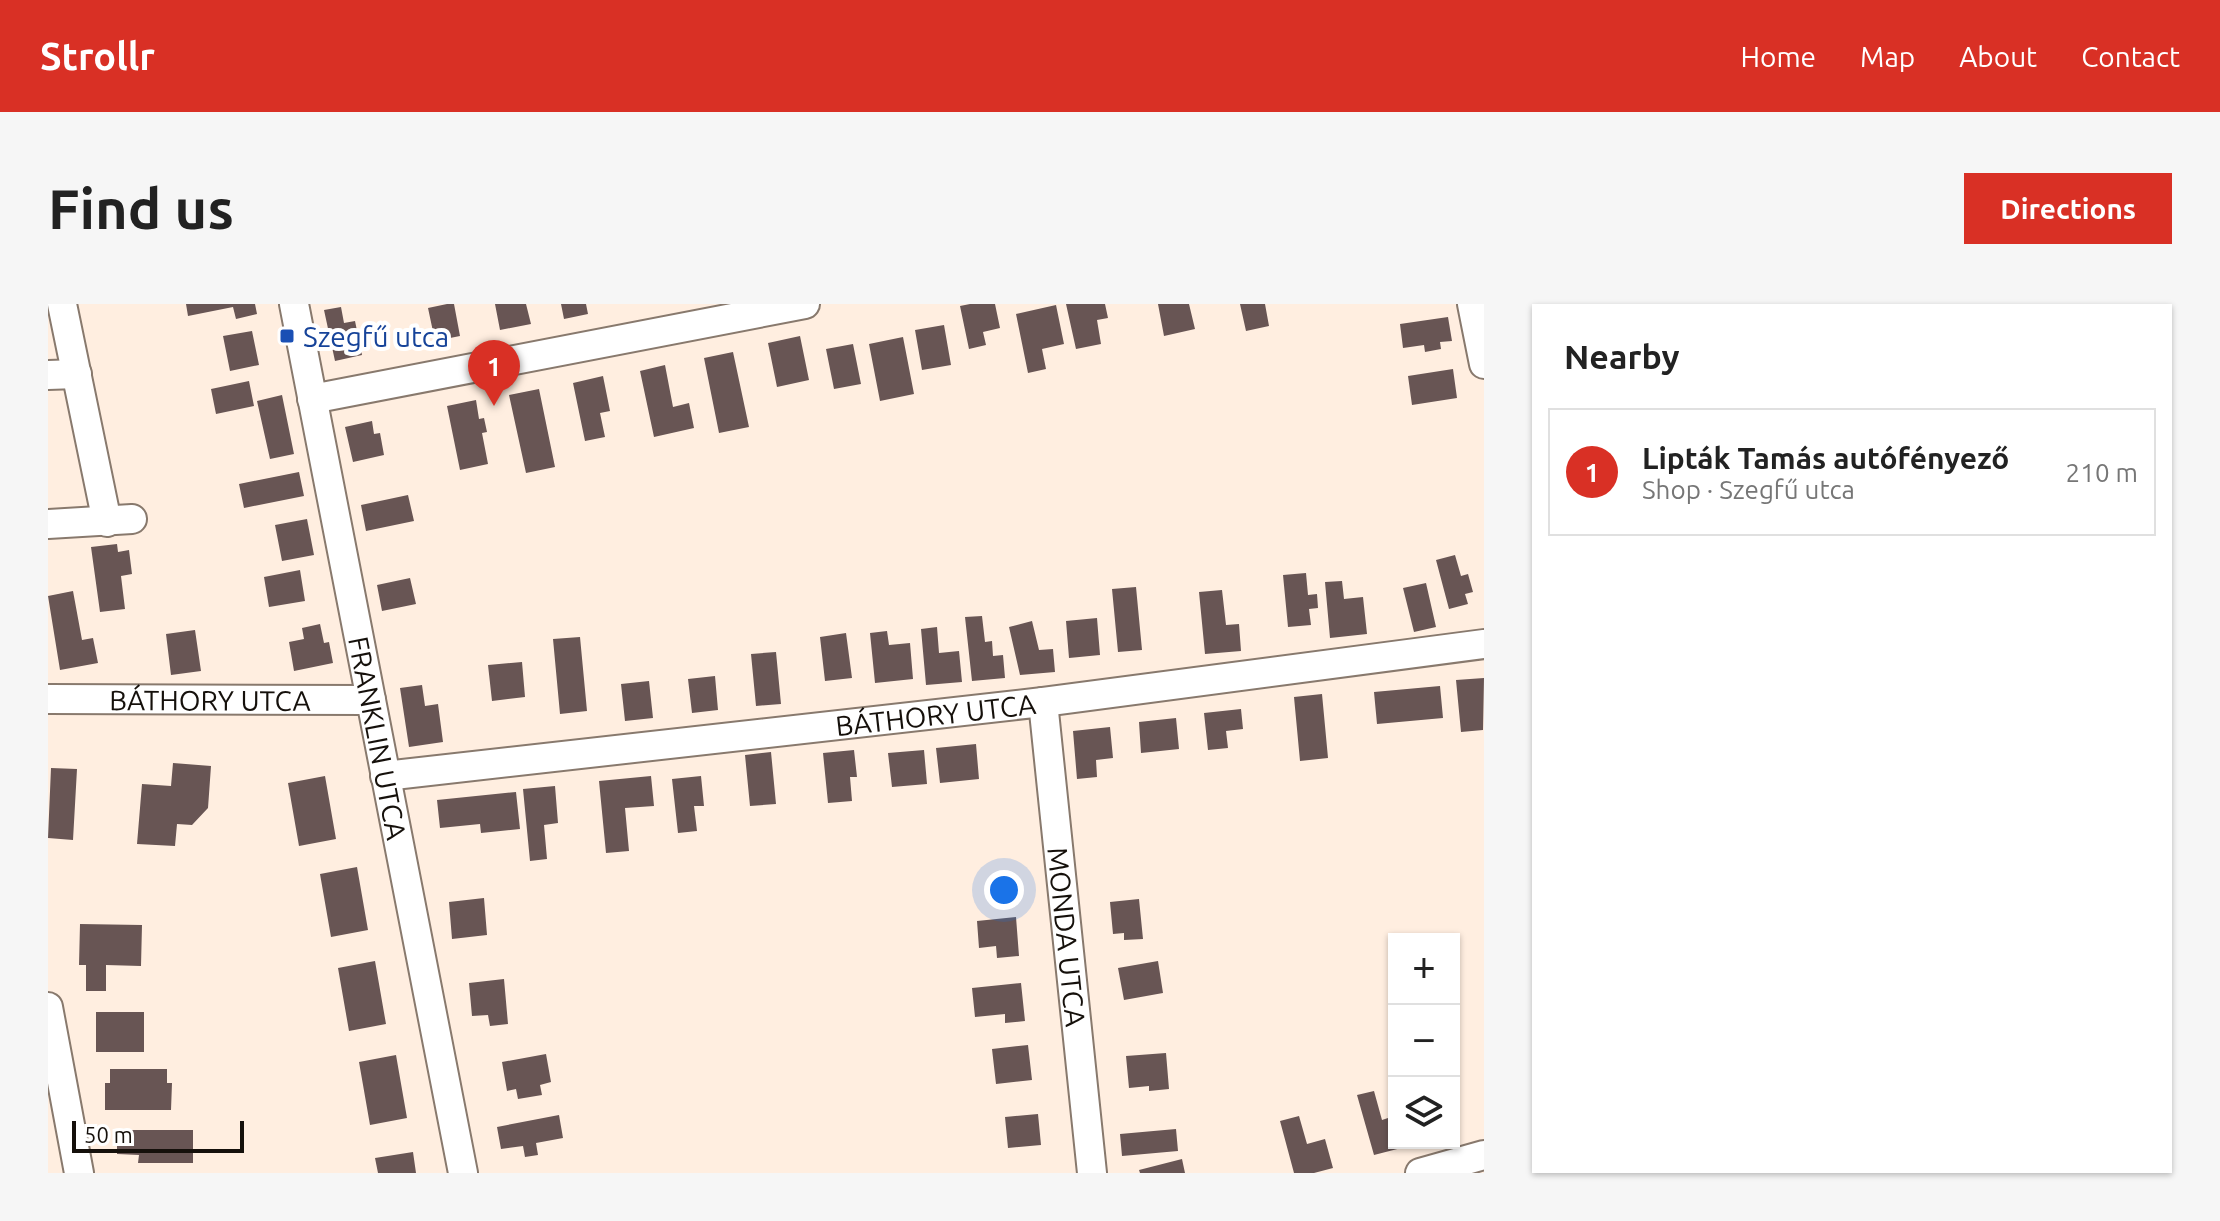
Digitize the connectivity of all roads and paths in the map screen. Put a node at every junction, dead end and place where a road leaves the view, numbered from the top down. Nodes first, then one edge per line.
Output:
1 (62, 304) edge
2 (294, 304) edge
3 (805, 304) edge
4 (1472, 304) edge
5 (1484, 364) edge
6 (77, 374) junction
7 (48, 375) edge
8 (312, 399) junction
9 (48, 524) edge
10 (1484, 644) edge
11 (48, 699) edge
12 (371, 700) junction
13 (1043, 702) junction
14 (385, 776) junction
15 (48, 1007) edge
16 (1484, 1155) edge
17 (79, 1173) edge
18 (463, 1173) edge
19 (1092, 1173) edge
20 (1420, 1173) edge

1 - 6 street
2 - 8 street, FRANKLIN UTCA
3 - 8 street
4 - 5 street
6 - 7 street
6 - 9 street
8 - 12 street, FRANKLIN UTCA
10 - 13 street, BÁTHORY UTCA
11 - 12 street, BÁTHORY UTCA
12 - 14 street, FRANKLIN UTCA
13 - 14 street, BÁTHORY UTCA
13 - 19 street, MONDA UTCA
14 - 18 street, FRANKLIN UTCA
15 - 17 street
16 - 20 street

